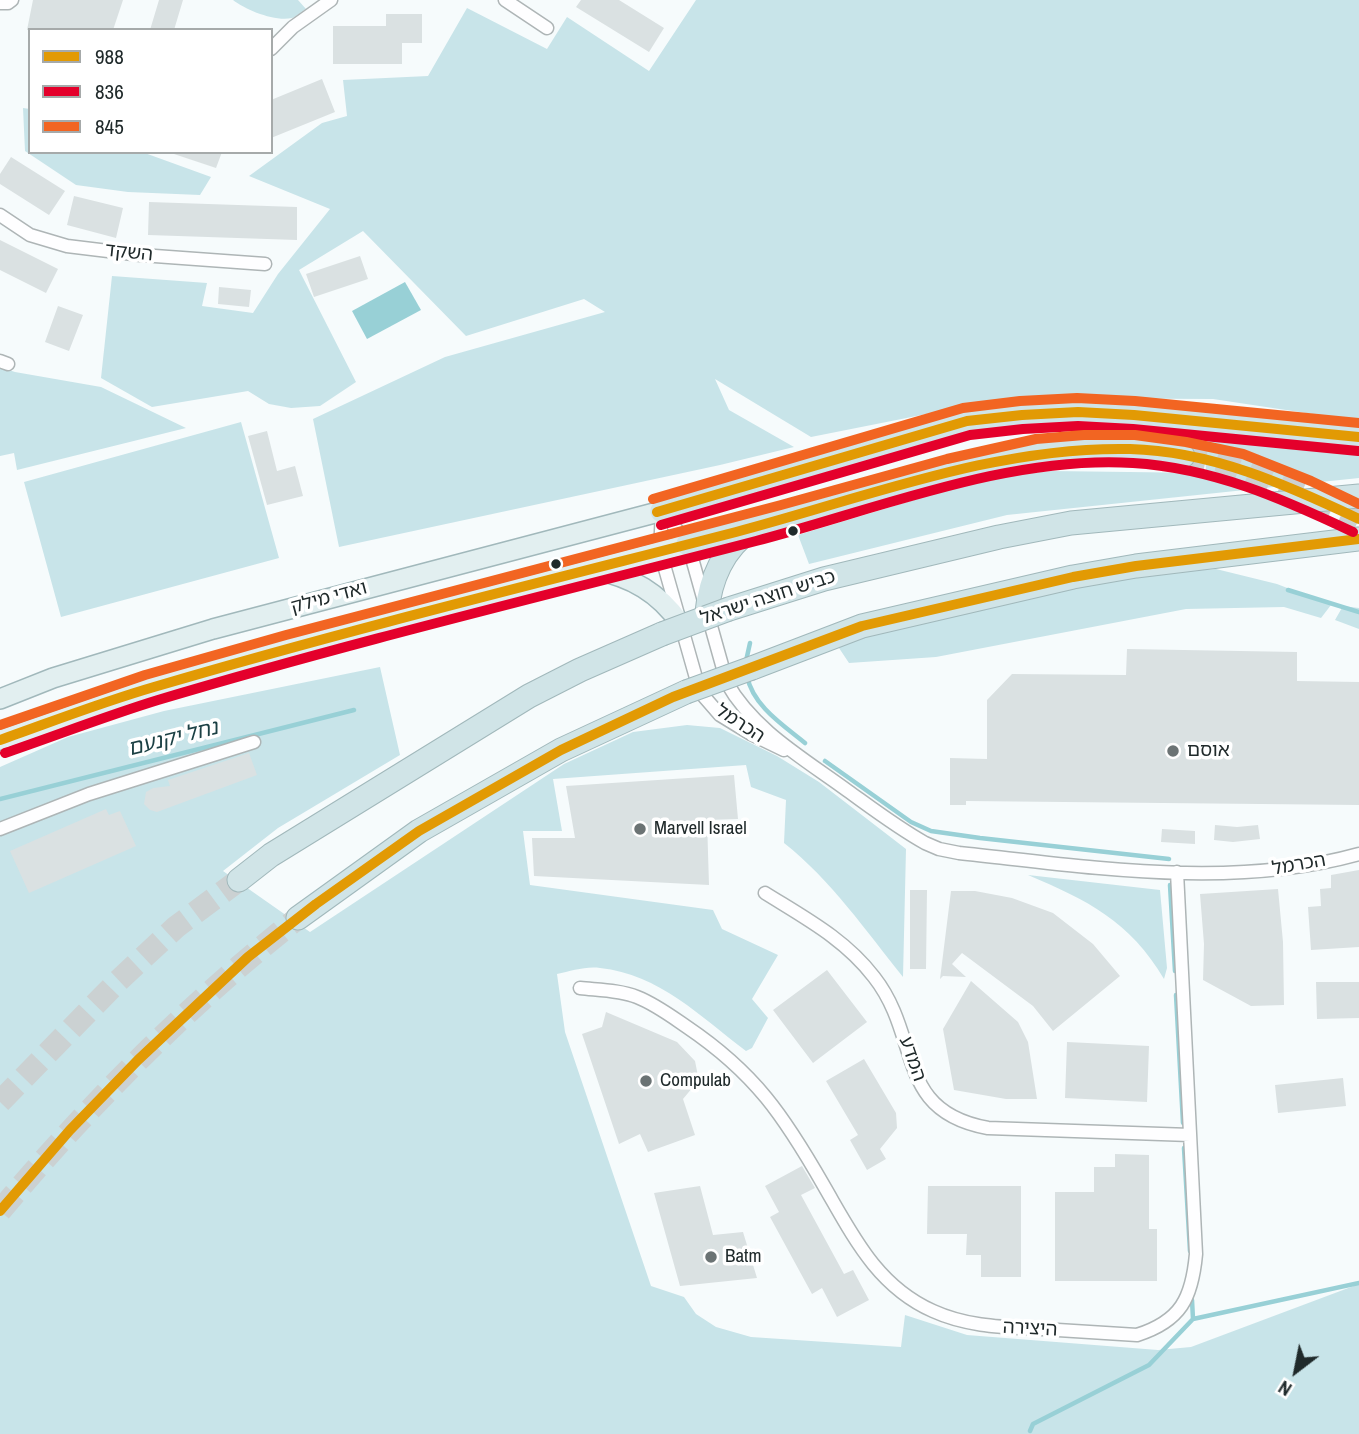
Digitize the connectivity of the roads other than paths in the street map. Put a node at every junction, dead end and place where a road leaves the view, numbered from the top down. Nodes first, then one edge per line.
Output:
1 (12, 0) edge
2 (331, 0) edge
3 (505, 0) edge
4 (0, 3) edge
5 (547, 28) dead end
6 (273, 47) edge
7 (0, 215) edge
8 (265, 264) dead end
9 (1359, 437) edge
10 (1182, 456) tunnel mouth
11 (1359, 496) edge
12 (663, 511) junction
13 (755, 527) junction
14 (1359, 539) edge
15 (688, 544) junction
16 (660, 551) junction
17 (591, 569) junction
18 (718, 611) junction
19 (671, 629) junction
20 (0, 699) edge
21 (0, 740) edge
22 (254, 742) dead end
23 (809, 762) junction
24 (0, 829) edge
25 (1358, 855) edge
26 (1177, 872) junction
27 (239, 880) tunnel mouth
28 (765, 893) dead end
29 (298, 918) tunnel mouth
30 (580, 988) dead end
31 (1190, 1135) junction

1 - 4 street
2 - 6 street
3 - 5 street
7 - 8 street, השקד
9 - 12 highway
10 - 13 highway
11 - 18 highway, כביש חוצה ישראל
12 - 15 street, הכרמל
12 - 16 street, הכרמל
12 - 20 main road, ואדי מילק
13 - 15 highway
13 - 18 highway
14 - 29 highway, bridge
15 - 16 main road, ואדי מילק
15 - 18 street, הכרמל
16 - 17 main road, ואדי מילק
16 - 19 street, הכרמל
17 - 19 main road
17 - 21 main road, ואדי מילק
18 - 19 highway, כביש חוצה ישראל, bridge
18 - 23 street, הכרמל
19 - 23 street, הכרמל
19 - 27 highway, כביש חוצה ישראל
22 - 24 street
23 - 26 street, הכרמל
25 - 26 street, הכרמל
26 - 31 street, היצירה
28 - 31 street, המדע
30 - 31 street, היצירה

